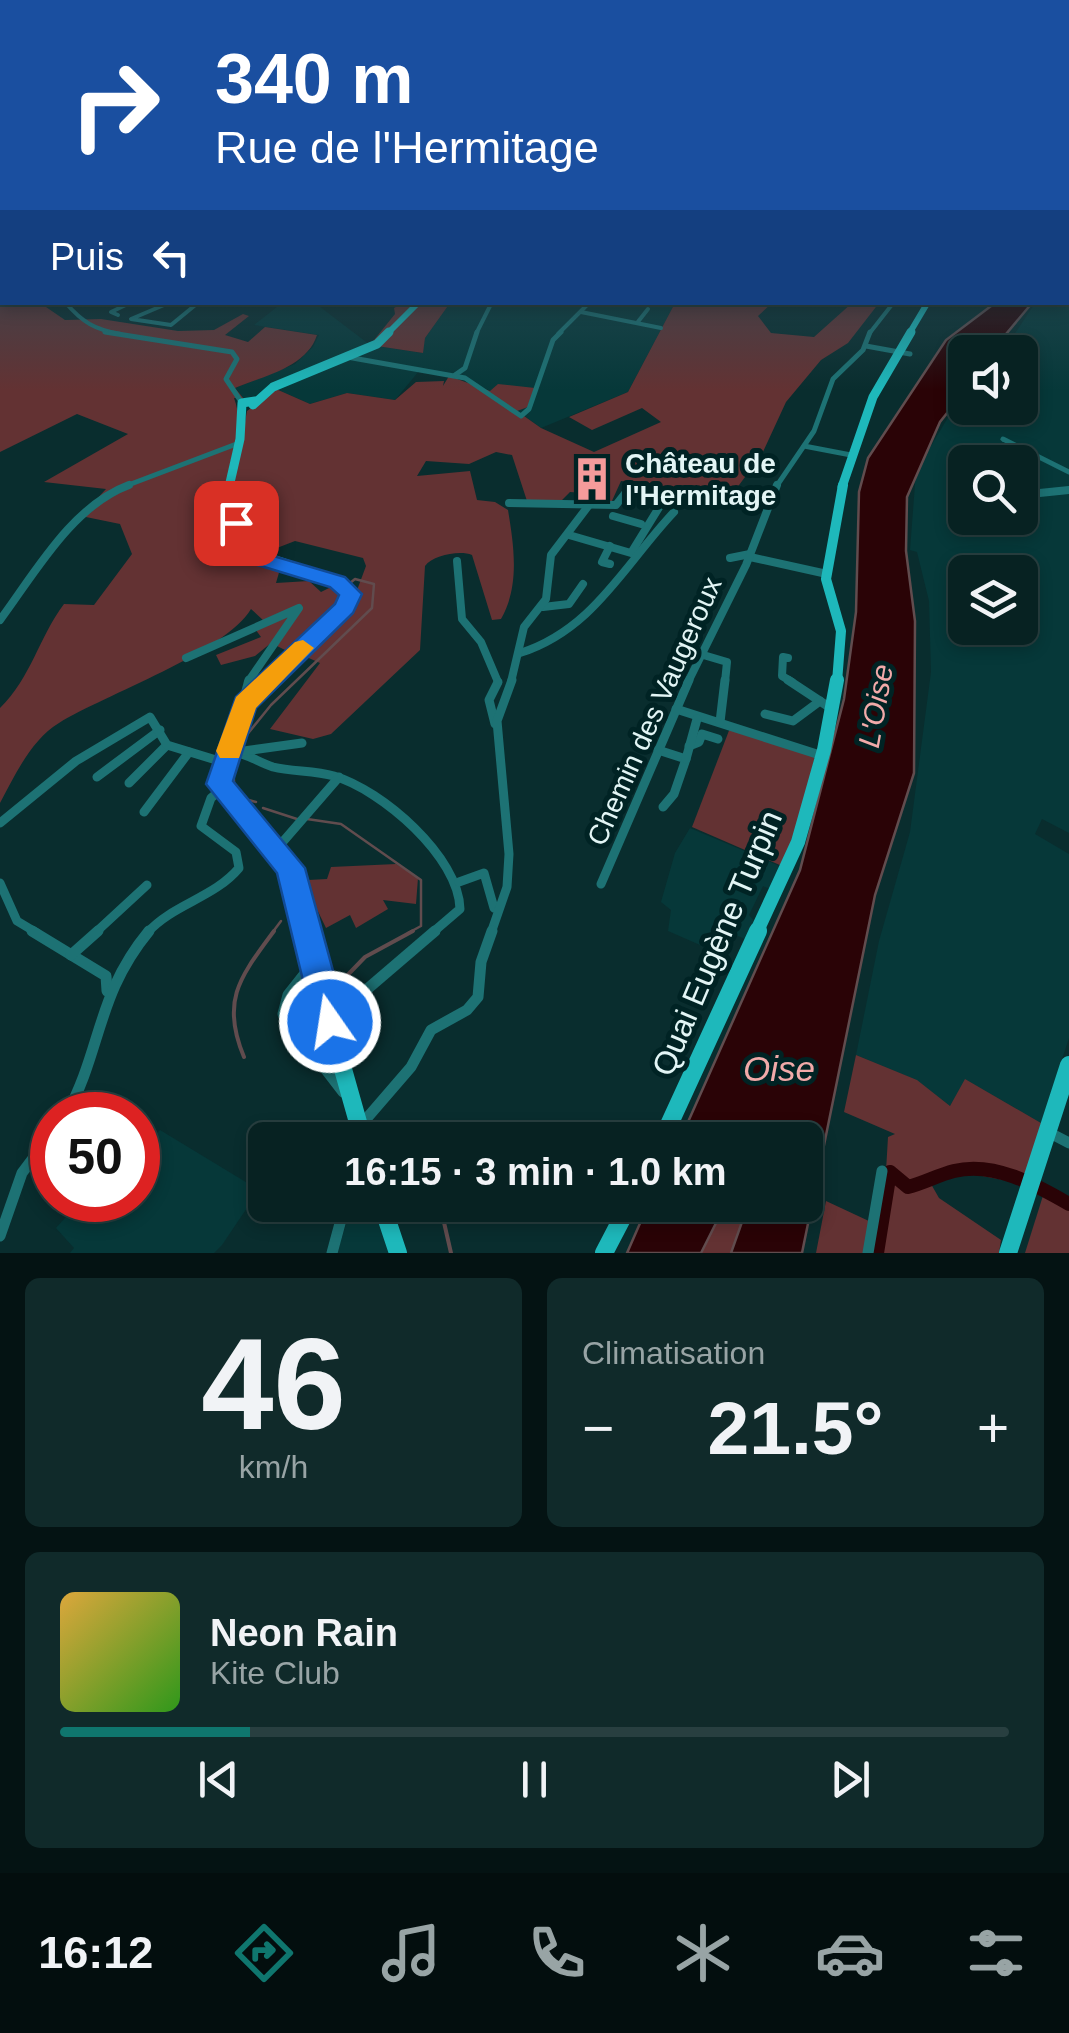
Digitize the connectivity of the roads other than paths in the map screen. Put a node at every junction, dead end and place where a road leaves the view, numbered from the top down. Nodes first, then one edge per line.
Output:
1 (68, 305) edge
2 (126, 305) edge
3 (164, 305) edge
4 (194, 305) edge
5 (417, 305) edge
6 (490, 305) edge
7 (587, 305) edge
8 (892, 305) edge
9 (926, 305) edge
10 (648, 309) dead end
11 (580, 312) junction
12 (118, 315) dead end
13 (638, 323) junction
14 (661, 328) dead end
15 (866, 346) junction
16 (905, 353) junction
17 (348, 358) junction
18 (455, 375) junction
19 (246, 402) junction
20 (1002, 439) dead end
21 (239, 443) junction
22 (804, 446) junction
23 (850, 456) junction
24 (1069, 472) edge
25 (1069, 490) edge
26 (1038, 493) edge
27 (509, 503) dead end
28 (589, 504) junction
29 (616, 504) junction
30 (674, 512) dead end
31 (641, 528) junction
32 (569, 536) junction
33 (610, 546) junction
34 (750, 555) junction
35 (730, 558) dead end
36 (457, 561) dead end
37 (610, 564) dead end
38 (827, 574) junction
39 (582, 584) dead end
40 (543, 607) junction
41 (0, 620) edge
42 (520, 653) junction
43 (700, 654) junction
44 (186, 658) dead end
45 (788, 658) dead end
46 (498, 682) junction
47 (511, 683) junction
48 (247, 700) junction
49 (826, 705) junction
50 (676, 710) junction
51 (766, 714) dead end
52 (696, 719) dead end
53 (720, 722) junction
54 (496, 728) junction
55 (160, 730) junction
56 (718, 739) dead end
57 (302, 743) dead end
58 (168, 745) junction
59 (689, 746) junction
60 (233, 749) junction
61 (658, 750) junction
62 (189, 752) junction
63 (823, 756) junction
64 (686, 759) junction
65 (96, 777) dead end
66 (339, 777) junction
67 (129, 783) dead end
68 (222, 789) junction
69 (663, 807) dead end
70 (144, 812) dead end
71 (0, 823) edge
72 (276, 854) junction
73 (459, 882) junction
74 (0, 883) edge
75 (601, 884) dead end
76 (147, 886) dead end
77 (494, 908) dead end
78 (71, 955) junction
79 (315, 962) junction
80 (107, 996) junction
81 (330, 1022) junction
82 (1069, 1065) edge
83 (77, 1092) edge
84 (350, 1095) junction
85 (355, 1122) edge
86 (367, 1122) edge
87 (670, 1122) edge
88 (1048, 1132) junction
89 (1069, 1143) edge
90 (30, 1162) edge
91 (882, 1171) dead end
92 (5, 1202) edge
93 (340, 1222) edge
94 (387, 1222) edge
95 (620, 1222) edge
96 (0, 1236) edge
97 (394, 1247) edge
98 (332, 1253) edge
99 (604, 1253) edge
100 (868, 1253) edge
101 (1008, 1253) edge

1 - 19 street
2 - 12 street
3 - 4 street
5 - 17 main road
6 - 18 street
7 - 11 street
8 - 15 street, Chemin des Vaugeroux
9 - 16 main road
10 - 13 street
11 - 13 street
11 - 18 street
13 - 14 street
15 - 16 street
15 - 22 street, Chemin des Vaugeroux
16 - 23 main road
17 - 18 street
17 - 19 main road
19 - 21 main road
20 - 24 street
21 - 41 street
21 - 48 main road
22 - 23 street
22 - 34 street, Chemin des Vaugeroux
23 - 38 main road
25 - 26 street
27 - 28 street
28 - 29 street
28 - 32 street
29 - 31 street
29 - 31 street
30 - 42 street
31 - 33 street
32 - 33 street
32 - 40 street
33 - 37 street
34 - 35 street
34 - 38 street
34 - 43 street, Chemin des Vaugeroux
36 - 46 street
38 - 49 main road, Quai Eugène Turpin
39 - 40 street
40 - 42 street
42 - 47 street
43 - 50 street, Chemin des Vaugeroux
43 - 53 street
44 - 48 street
45 - 49 street
46 - 47 street
46 - 54 street
47 - 54 street
48 - 60 main road
49 - 51 street
49 - 63 main road, Quai Eugène Turpin
50 - 53 street
50 - 61 street, Chemin des Vaugeroux
52 - 59 street
53 - 63 street
54 - 86 street
55 - 58 street
55 - 65 street
55 - 71 street
56 - 59 street
57 - 60 street
58 - 62 street
58 - 67 street
59 - 64 street
60 - 62 street
60 - 66 street
60 - 68 main road
61 - 64 street
61 - 75 street, Chemin des Vaugeroux
62 - 70 street
63 - 87 main road, Quai Eugène Turpin
64 - 69 street
66 - 72 street
66 - 73 street
68 - 72 main road
68 - 80 street
72 - 79 main road
73 - 77 street
73 - 81 street
74 - 78 street
76 - 78 street
78 - 80 street
79 - 81 main road
79 - 84 street
80 - 83 street
81 - 84 main road
82 - 88 main road
84 - 85 main road
88 - 89 street
88 - 101 main road
90 - 92 street
91 - 100 street
92 - 96 street
93 - 98 street
94 - 97 main road
95 - 99 main road

